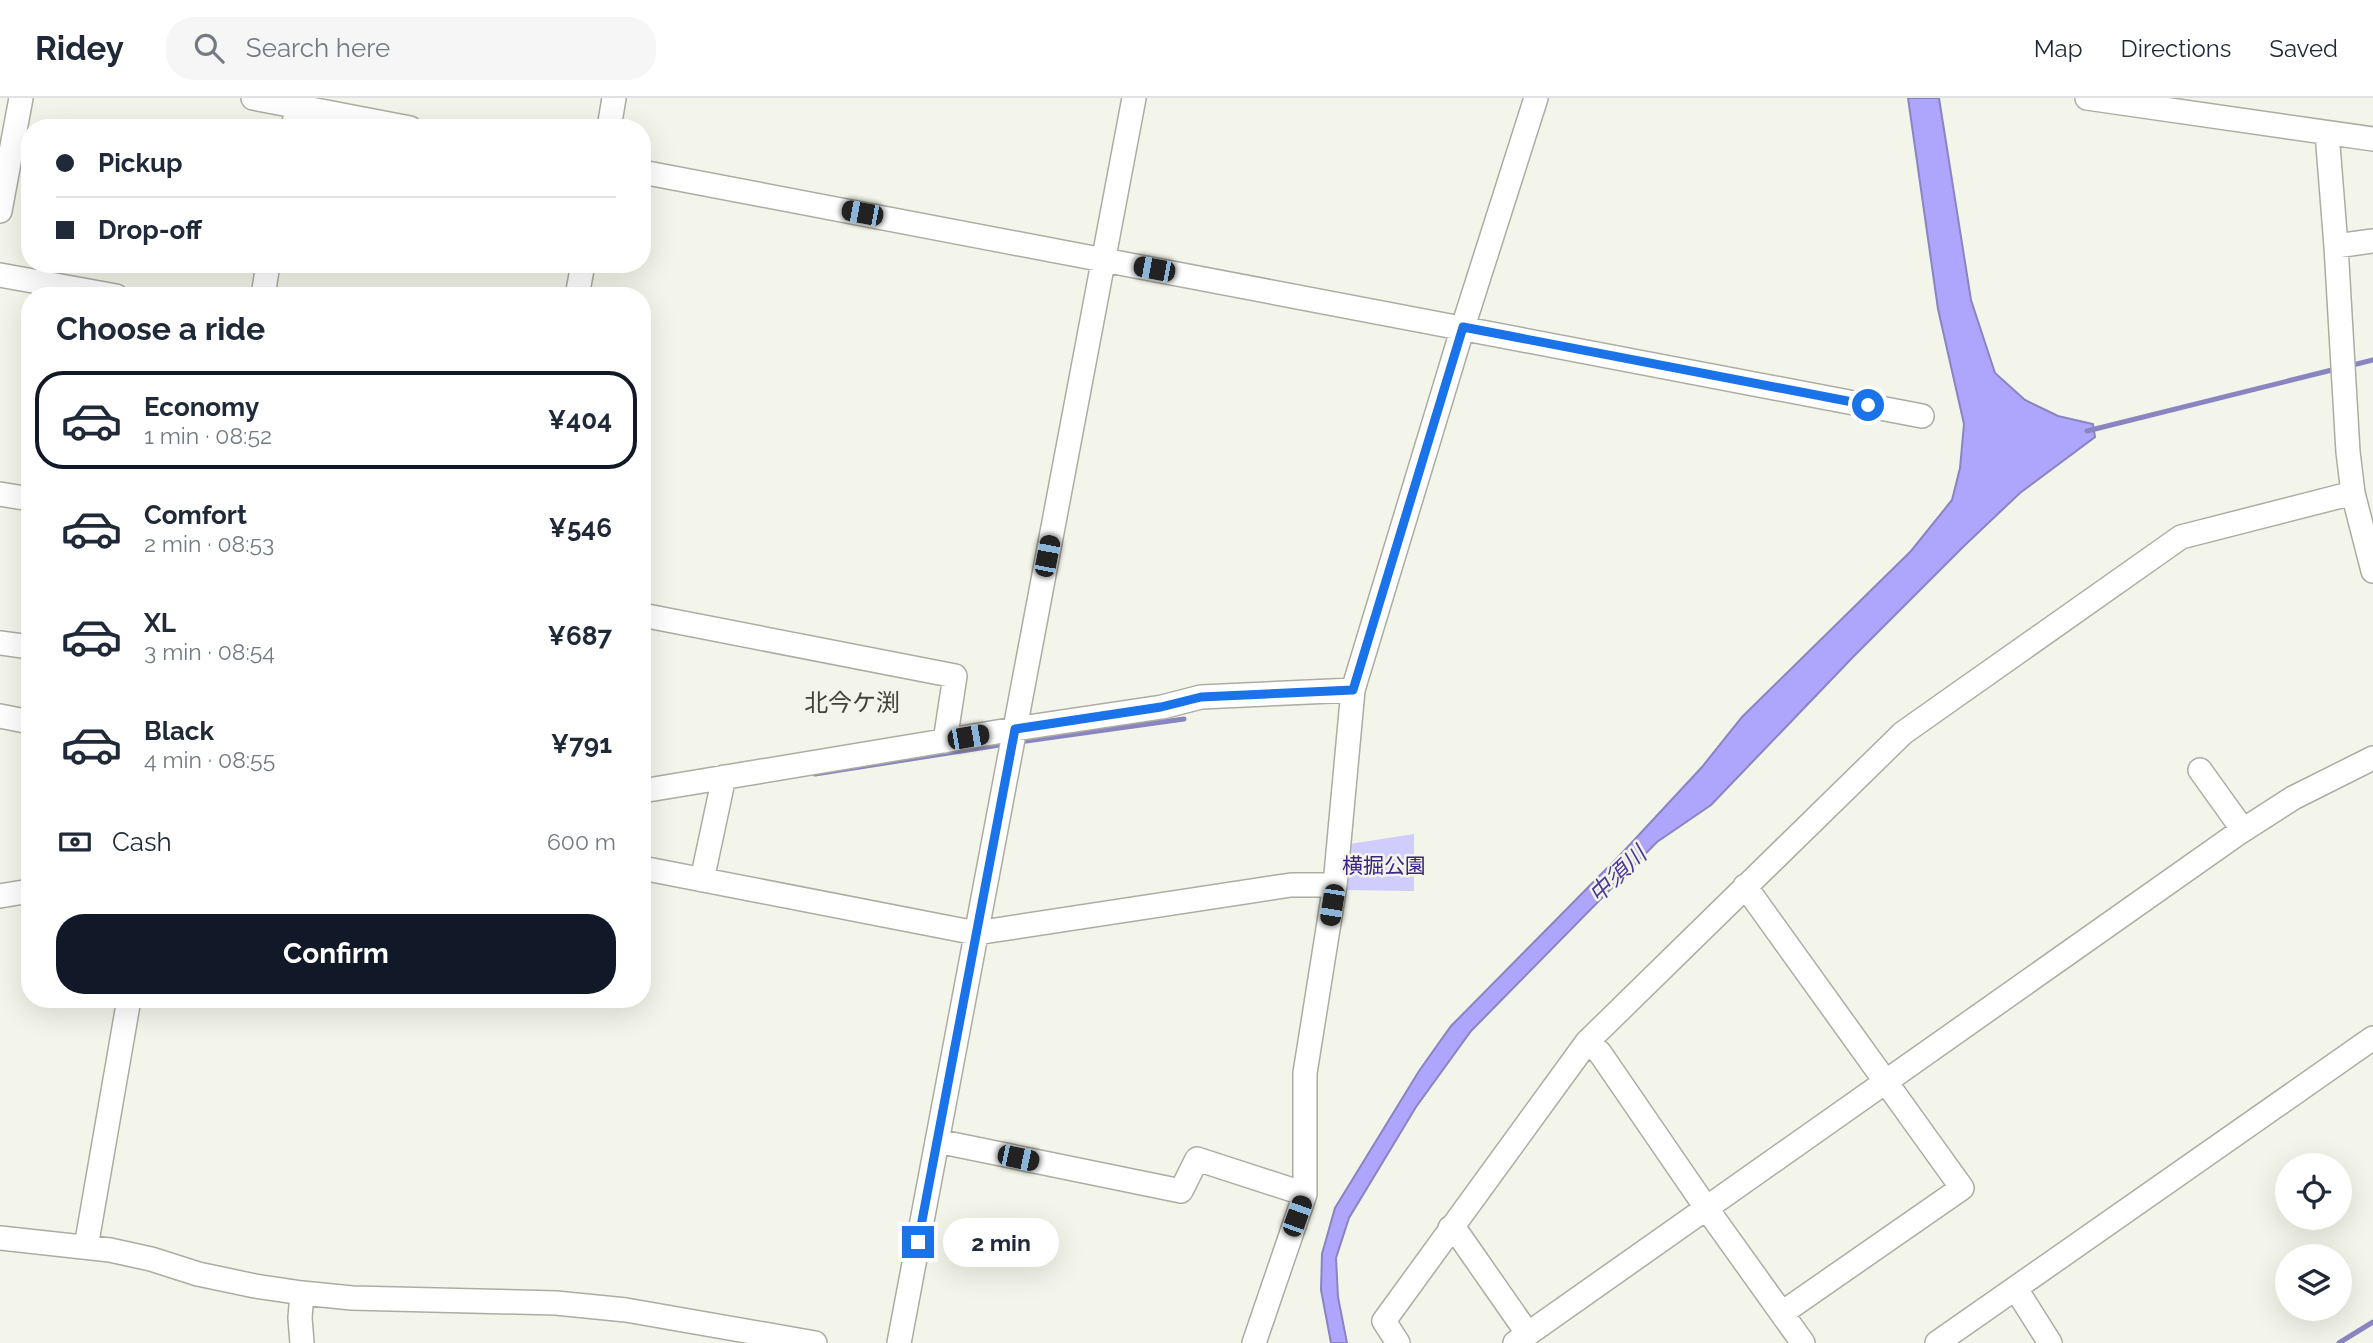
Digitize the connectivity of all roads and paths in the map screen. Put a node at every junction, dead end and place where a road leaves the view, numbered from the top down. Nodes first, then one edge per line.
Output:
1 (21, 98) edge
2 (253, 98) edge
3 (614, 98) edge
4 (1134, 98) edge
5 (1536, 98) edge
6 (2087, 98) edge
7 (2200, 106) edge
8 (297, 111) edge
9 (350, 119) edge
10 (610, 119) edge
11 (2327, 133) junction
12 (2373, 139) edge
13 (651, 174) edge
14 (0, 211) edge
15 (2373, 241) edge
16 (2336, 246) junction
17 (1103, 259) junction
18 (0, 275) edge
19 (66, 287) edge
20 (1463, 327) junction
21 (1922, 416) dead end
22 (2353, 493) junction
23 (0, 494) edge
24 (21, 498) edge
25 (2367, 526) edge
26 (2373, 571) edge
27 (651, 617) edge
28 (0, 643) edge
29 (21, 646) edge
30 (1353, 690) junction
31 (0, 716) edge
32 (21, 720) edge
33 (1015, 729) junction
34 (945, 741) junction
35 (2373, 758) edge
36 (2200, 770) dead end
37 (724, 777) junction
38 (651, 789) edge
39 (2243, 830) junction
40 (651, 870) edge
41 (702, 880) junction
42 (1335, 885) junction
43 (1745, 886) junction
44 (21, 892) edge
45 (0, 896) edge
46 (976, 933) junction
47 (127, 1008) edge
48 (2373, 1038) edge
49 (1587, 1042) junction
50 (1885, 1083) junction
51 (937, 1142) junction
52 (1305, 1194) junction
53 (1707, 1209) junction
54 (1450, 1228) junction
55 (0, 1238) edge
56 (86, 1247) junction
57 (2016, 1289) junction
58 (302, 1293) junction
59 (1782, 1313) junction
60 (712, 1334) edge
61 (1522, 1338) edge
62 (302, 1343) edge
63 (815, 1343) edge
64 (899, 1343) edge
65 (1254, 1343) edge
66 (1398, 1343) edge
67 (1803, 1343) edge
68 (1937, 1343) edge
69 (2050, 1343) edge

1 - 14 street
2 - 8 street
3 - 10 street
4 - 17 street
5 - 20 street
6 - 7 street
7 - 11 street
8 - 9 street
11 - 12 street
11 - 16 street
13 - 17 street
15 - 16 street
16 - 22 street
17 - 20 street
17 - 33 street
18 - 19 street
20 - 21 street
20 - 30 street
22 - 25 street
22 - 43 street
23 - 24 street
25 - 26 street
27 - 34 street
28 - 29 street
30 - 33 street
30 - 42 street
31 - 32 street
33 - 34 street
33 - 46 street
34 - 37 street
35 - 39 street
36 - 39 street
37 - 38 street
37 - 41 street
39 - 50 street
40 - 41 street
41 - 46 street
42 - 46 street
42 - 52 street
43 - 49 street
43 - 50 street
44 - 45 street
46 - 51 street
47 - 56 street
48 - 57 street
49 - 53 street
49 - 54 street
50 - 53 street
50 - 59 street
51 - 52 street
51 - 64 street
52 - 65 street
53 - 59 street
53 - 61 street
54 - 61 street
54 - 66 street
55 - 56 street
56 - 58 street
57 - 68 street
57 - 69 street
58 - 60 street
58 - 62 street
59 - 67 street
60 - 63 street

